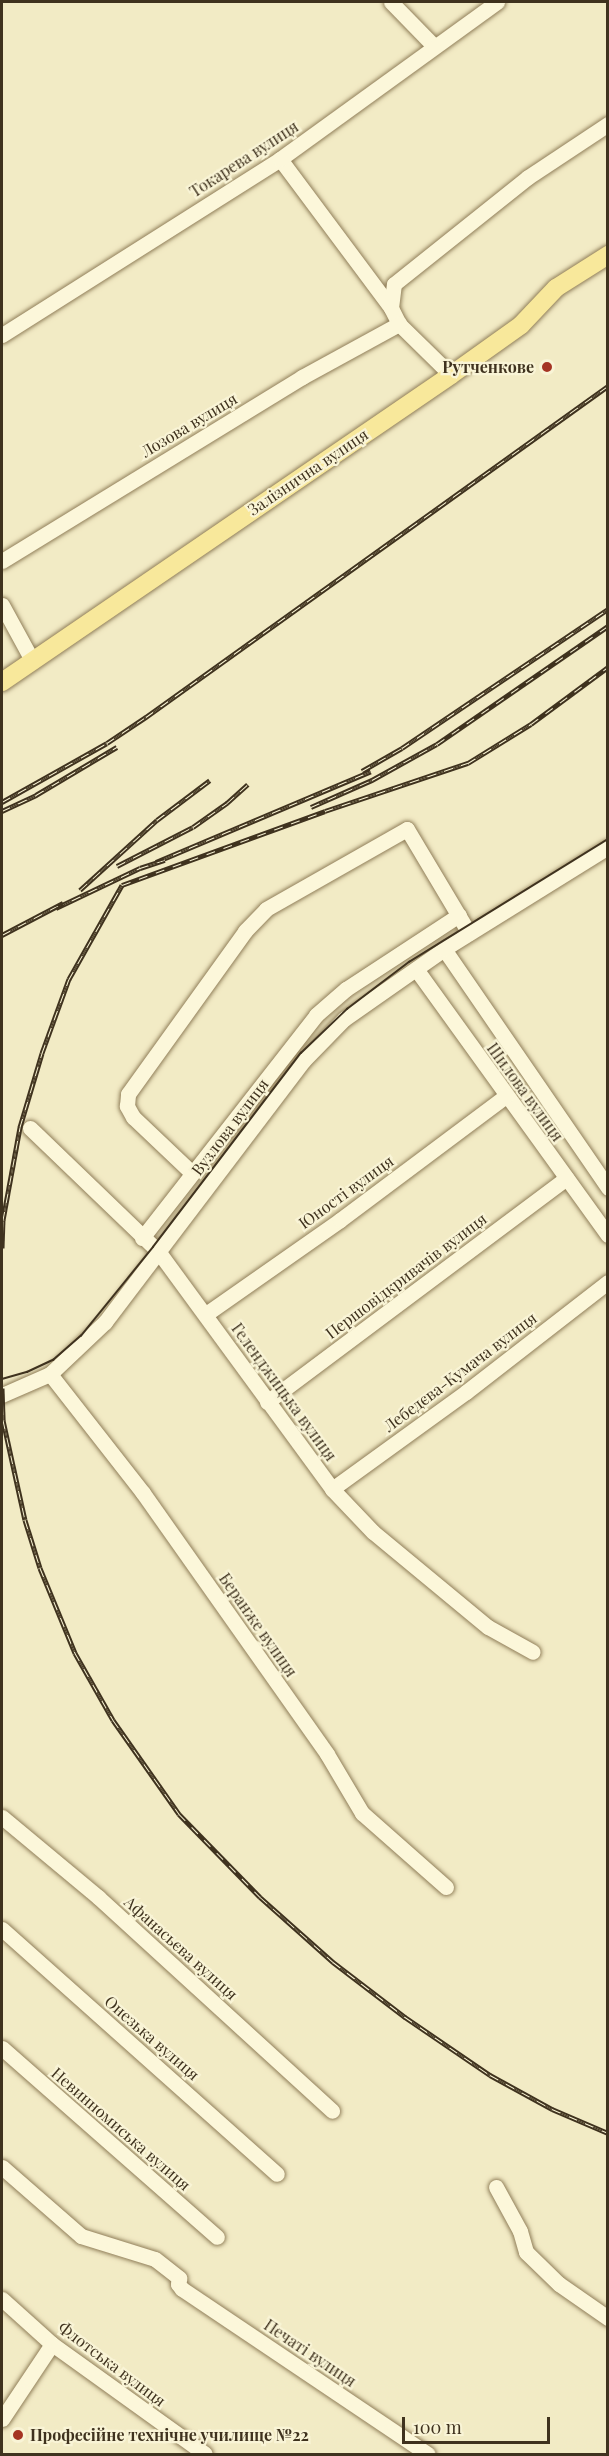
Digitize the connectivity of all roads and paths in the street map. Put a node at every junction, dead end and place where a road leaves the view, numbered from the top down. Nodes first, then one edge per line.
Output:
1 (391, 2) edge
2 (497, 2) edge
3 (434, 46) junction
4 (608, 124) edge
5 (280, 159) junction
6 (608, 255) edge
7 (391, 308) junction
8 (399, 324) junction
9 (2, 335) edge
10 (451, 375) junction
11 (2, 561) edge
12 (2, 605) edge
13 (32, 660) junction
14 (2, 682) edge
15 (608, 847) edge
16 (459, 915) junction
17 (469, 933) junction
18 (444, 949) junction
19 (416, 969) junction
20 (506, 1096) junction
21 (30, 1128) dead end
22 (192, 1173) junction
23 (566, 1178) junction
24 (608, 1188) edge
25 (608, 1235) edge
26 (142, 1238) junction
27 (158, 1251) junction
28 (608, 1282) edge
29 (206, 1314) junction
30 (50, 1374) junction
31 (2, 1395) edge
32 (267, 1402) junction
33 (333, 1489) junction
34 (533, 1652) dead end
35 (2, 1817) edge
36 (446, 1887) dead end
37 (2, 1929) edge
38 (2, 2048) edge
39 (332, 2111) dead end
40 (2, 2167) edge
41 (277, 2174) dead end
42 (496, 2187) dead end
43 (217, 2237) dead end
44 (2, 2299) edge
45 (608, 2318) edge
46 (52, 2343) junction
47 (2, 2419) edge
48 (205, 2454) edge
49 (428, 2454) edge

1 - 3 street
2 - 3 street, Токарева вулиця
3 - 5 street, Токарева вулиця
4 - 7 street
5 - 7 street
5 - 9 street, Токарева вулиця
6 - 10 main road, Залізнична вулиця
7 - 8 street
8 - 10 street
8 - 11 street, Лозова вулиця
10 - 13 main road, Залізнична вулиця
12 - 13 street
13 - 14 main road, Залізнична вулиця
15 - 17 street, Вузлова вулиця
16 - 17 street
16 - 22 street
16 - 22 street
17 - 18 street, Вузлова вулиця
18 - 19 street, Вузлова вулиця
18 - 24 street, Шилова вулиця
19 - 20 street, Шилова вулиця
19 - 27 street, Вузлова вулиця
20 - 23 street, Шилова вулиця
20 - 29 street, Юності вулиця
21 - 26 street, Геленджицька вулиця
22 - 26 street
23 - 25 street, Шилова вулиця
23 - 32 street, Першовідкривачів вулиця
26 - 27 street, Геленджицька вулиця
27 - 29 street, Геленджицька вулиця
27 - 30 street, Вузлова вулиця
28 - 33 street, Лебедєва-Кумача вулиця
29 - 32 street, Геленджицька вулиця
30 - 31 street, Вузлова вулиця
30 - 36 street, Беранже вулиця
32 - 33 street, Геленджицька вулиця
33 - 34 street, Геленджицька вулиця
35 - 39 street, Афанасьєва вулиця
37 - 41 street, Онезька вулиця
38 - 43 street, Невинномиська вулиця
40 - 49 street, Печаті вулиця
42 - 45 street
44 - 46 street, Флотська вулиця
46 - 47 street
46 - 48 street, Флотська вулиця

